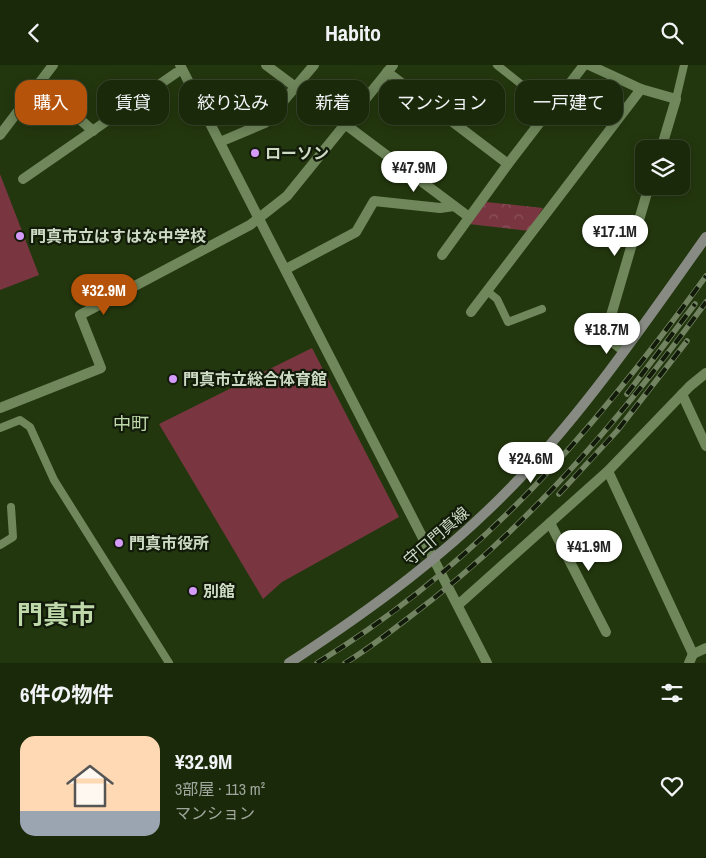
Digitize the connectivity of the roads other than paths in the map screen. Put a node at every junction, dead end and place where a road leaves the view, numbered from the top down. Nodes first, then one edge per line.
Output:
1 (53, 65) edge
2 (266, 65) edge
3 (314, 65) edge
4 (497, 65) edge
5 (584, 65) edge
6 (589, 65) edge
7 (684, 65) edge
8 (178, 69) edge
9 (390, 69) edge
10 (41, 80) edge
11 (401, 80) edge
12 (516, 80) edge
13 (572, 80) edge
14 (295, 87) junction
15 (640, 89) junction
16 (369, 94) edge
17 (676, 99) junction
18 (15, 115) edge
19 (86, 125) edge
20 (343, 125) edge
21 (345, 125) edge
22 (456, 125) edge
23 (538, 125) edge
24 (93, 131) junction
25 (0, 135) edge
26 (664, 140) edge
27 (220, 142) junction
28 (508, 164) junction
29 (22, 179) dead end
30 (646, 195) edge
31 (454, 206) junction
32 (469, 217) junction
33 (259, 219) junction
34 (706, 237) edge
35 (442, 255) dead end
36 (286, 269) junction
37 (487, 291) junction
38 (542, 309) dead end
39 (471, 312) dead end
40 (624, 351) junction
41 (706, 373) edge
42 (682, 394) junction
43 (0, 408) edge
44 (0, 427) edge
45 (706, 446) edge
46 (608, 471) junction
47 (11, 507) dead end
48 (550, 523) junction
49 (0, 545) edge
50 (435, 559) junction
51 (458, 605) junction
52 (606, 632) dead end
53 (706, 648) edge
54 (691, 658) edge
55 (169, 663) edge
56 (289, 663) edge
57 (487, 663) edge

1 - 10 street
2 - 14 street
3 - 14 street
4 - 12 lane
5 - 13 street
6 - 15 street
7 - 17 lane
8 - 24 street
8 - 27 street
9 - 11 street
9 - 16 street
14 - 27 street
15 - 17 street
15 - 37 street
17 - 26 street
18 - 25 street
19 - 24 street
20 - 33 street
21 - 31 street
22 - 28 street
23 - 28 street
24 - 29 street
27 - 33 street
28 - 32 street
30 - 40 street
31 - 32 street
31 - 36 street
32 - 35 street
33 - 36 street
33 - 43 street
34 - 40 main road, 守口門真線
36 - 50 street
37 - 38 lane
37 - 39 street
40 - 50 main road, 守口門真線
41 - 42 street
42 - 45 street
42 - 46 street
44 - 55 lane
46 - 48 street
46 - 54 street
47 - 49 lane
48 - 51 street
48 - 52 street
50 - 51 street
50 - 56 main road, 守口門真線
51 - 57 street
53 - 54 street

